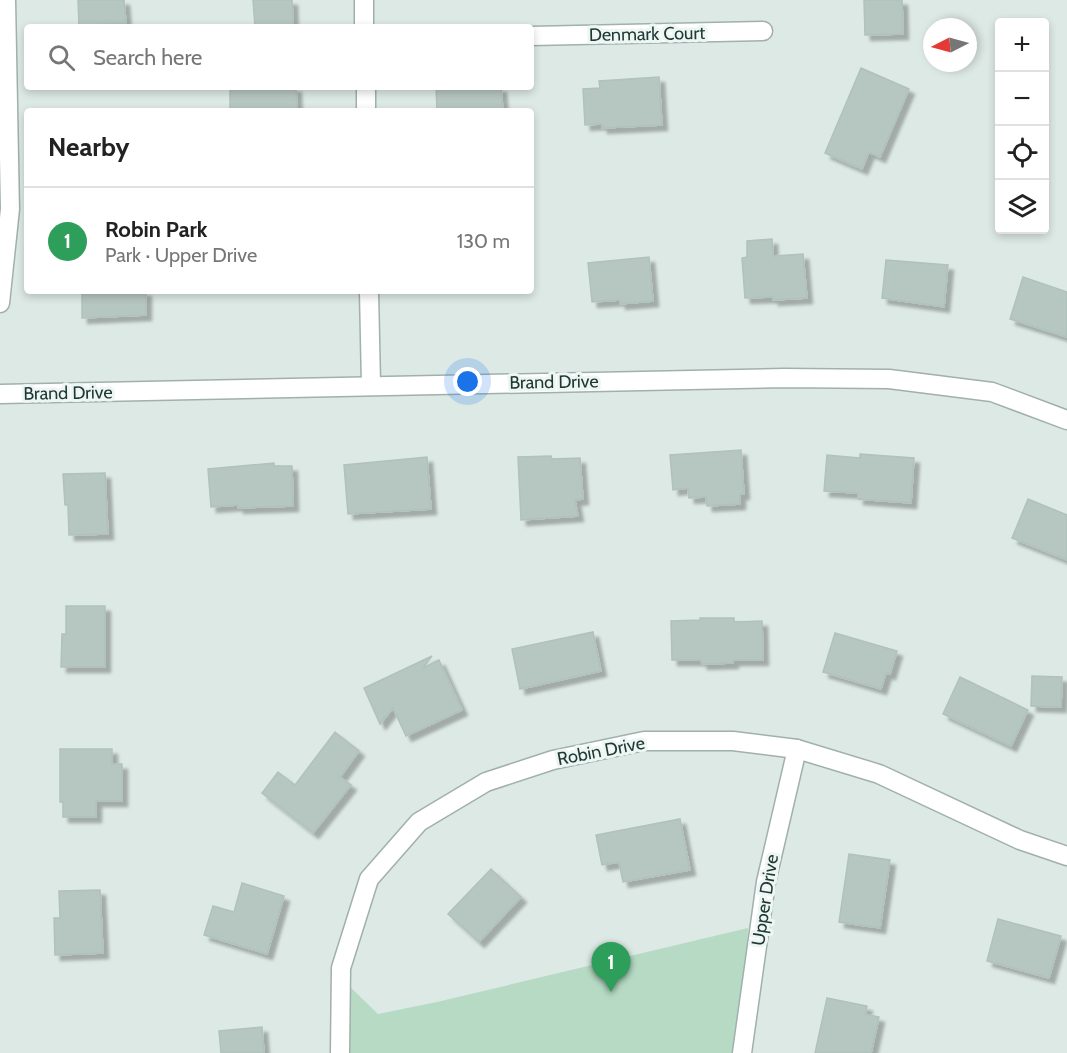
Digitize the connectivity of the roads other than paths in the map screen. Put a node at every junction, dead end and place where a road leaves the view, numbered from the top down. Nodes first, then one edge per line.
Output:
1 (6, 0) edge
2 (364, 0) edge
3 (364, 24) edge
4 (762, 32) dead end
5 (534, 36) edge
6 (366, 90) edge
7 (366, 108) edge
8 (369, 294) edge
9 (0, 303) edge
10 (371, 385) junction
11 (0, 394) edge
12 (1067, 420) edge
13 (797, 749) junction
14 (1067, 856) edge
15 (340, 1053) edge
16 (742, 1053) edge

1 - 9 street
2 - 3 street
4 - 5 street, Denmark Court
6 - 7 street
8 - 10 street
10 - 11 street, Brand Drive
10 - 12 street, Brand Drive
13 - 14 street, Robin Drive
13 - 15 street, Robin Drive
13 - 16 street, Upper Drive

